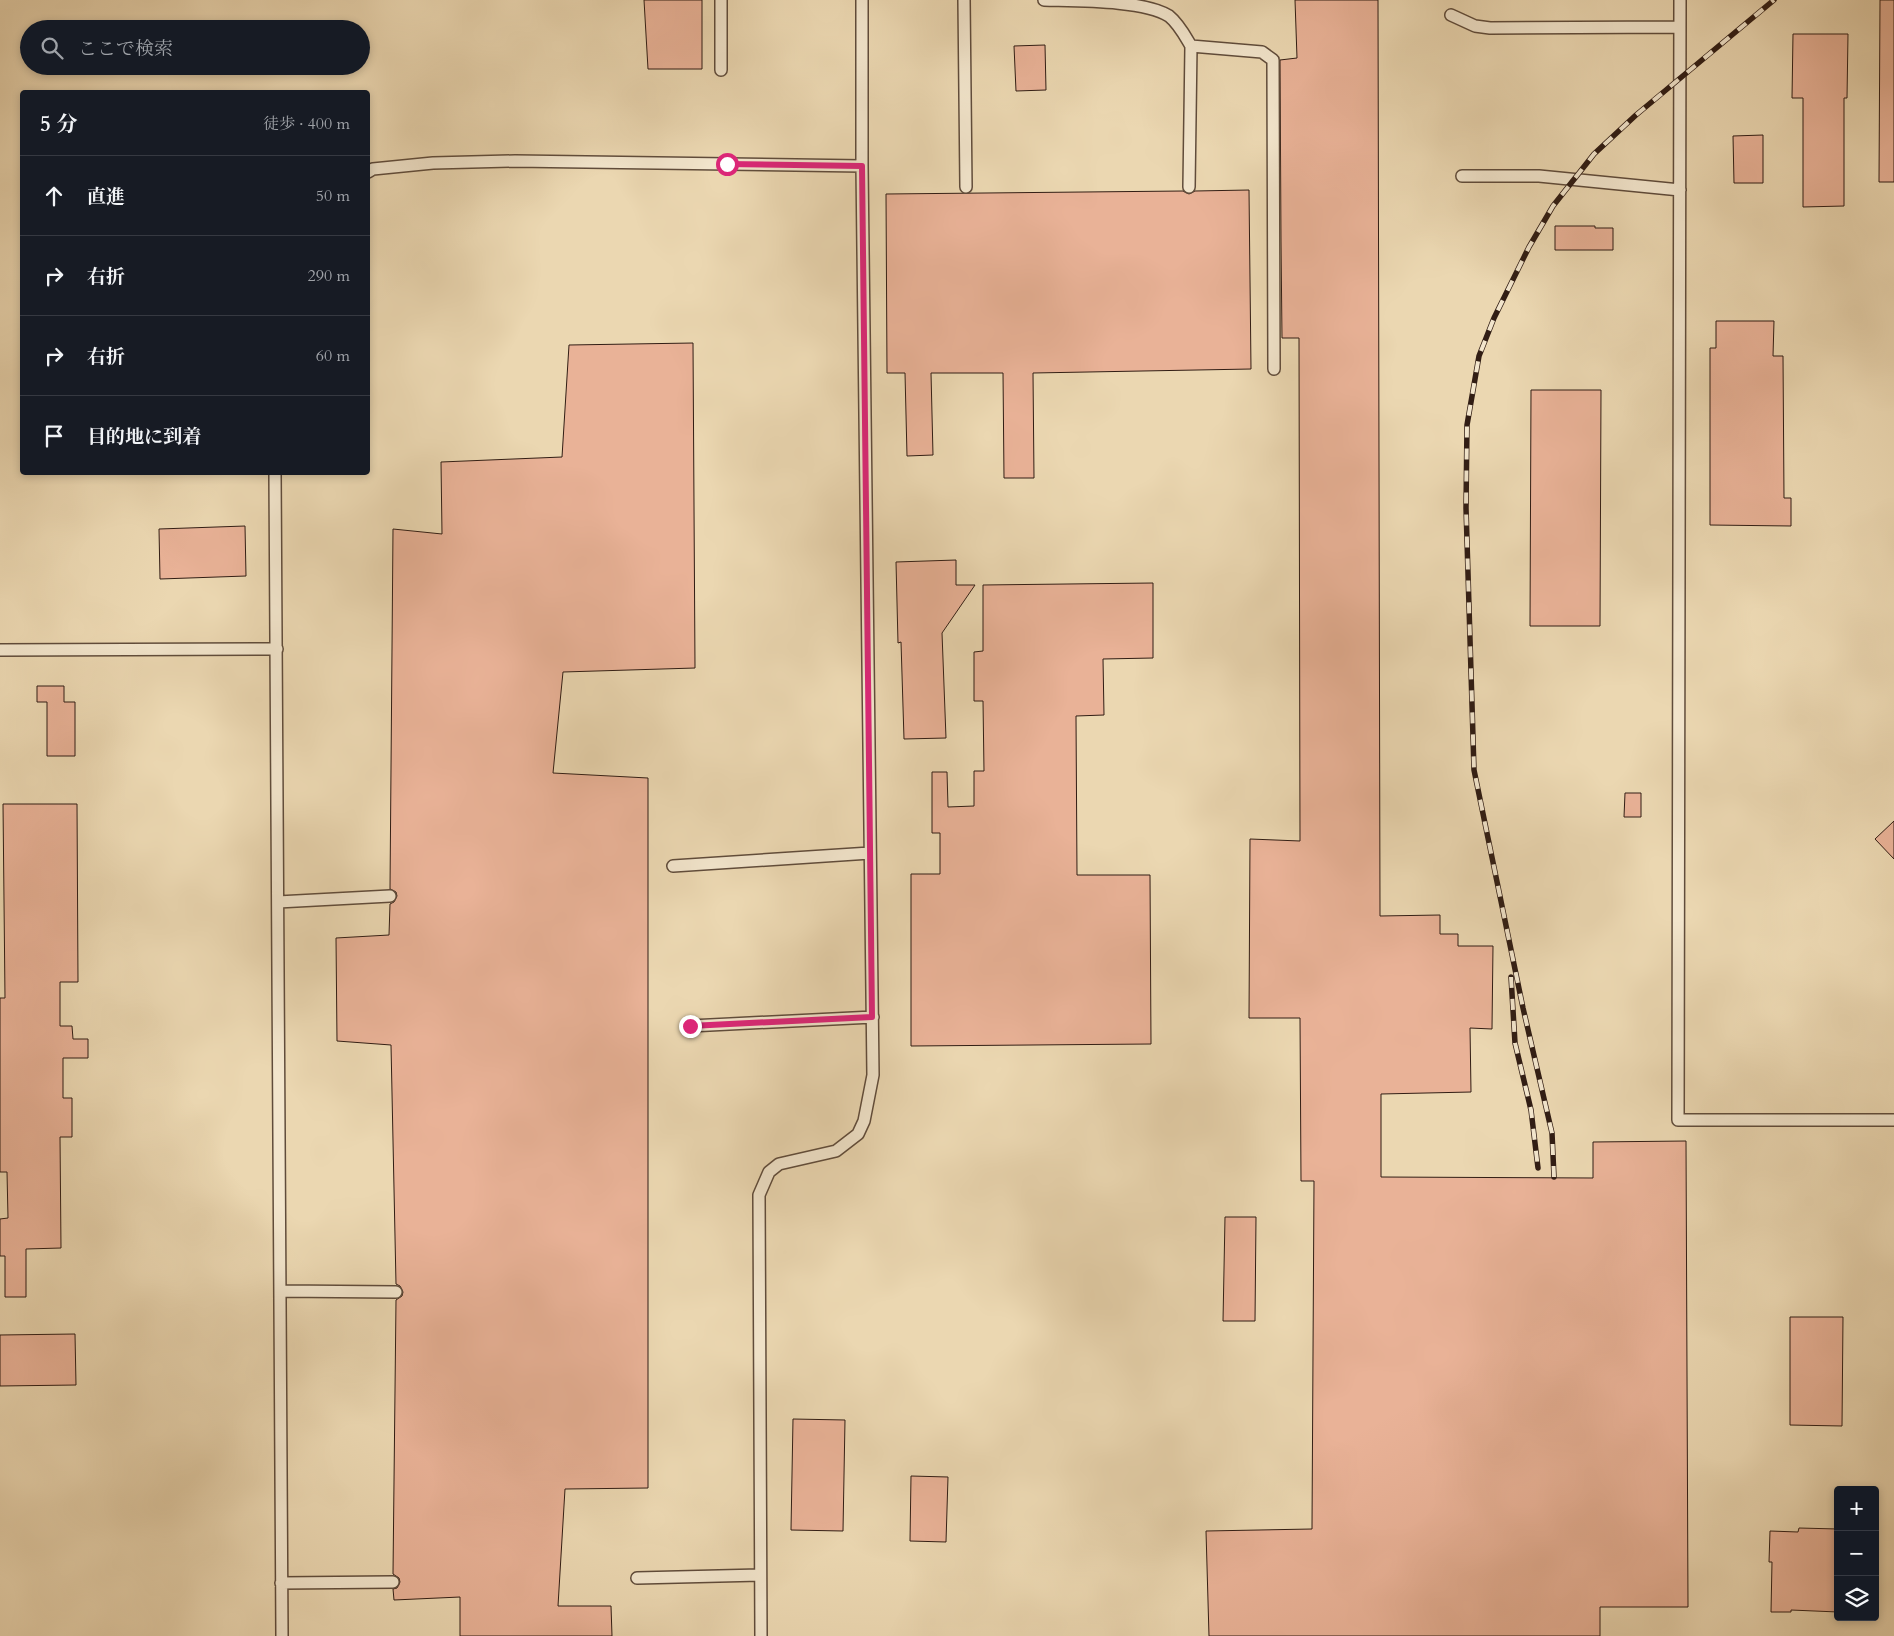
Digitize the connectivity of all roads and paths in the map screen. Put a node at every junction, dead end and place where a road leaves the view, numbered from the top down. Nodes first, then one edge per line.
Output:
1 (721, 0) edge
2 (862, 0) edge
3 (964, 0) edge
4 (1044, 0) edge
5 (1680, 0) edge
6 (1451, 15) dead end
7 (1680, 27) junction
8 (1191, 46) junction
9 (721, 70) dead end
10 (862, 166) junction
11 (370, 170) edge
12 (1462, 176) dead end
13 (966, 187) dead end
14 (1189, 187) dead end
15 (1680, 190) junction
16 (1274, 369) dead end
17 (275, 475) edge
18 (277, 649) junction
19 (0, 650) edge
20 (870, 853) junction
21 (673, 866) dead end
22 (390, 896) dead end
23 (278, 902) junction
24 (872, 1017) junction
25 (690, 1026) dead end
26 (1894, 1120) edge
27 (280, 1291) junction
28 (396, 1292) dead end
29 (760, 1575) junction
30 (637, 1578) dead end
31 (393, 1582) dead end
32 (282, 1583) junction
33 (282, 1636) edge
34 (761, 1636) edge

1 - 9 lane
2 - 10 lane
3 - 13 lane
4 - 8 lane
5 - 7 lane
6 - 7 lane
7 - 15 lane
8 - 14 lane
8 - 16 lane
10 - 11 lane
10 - 20 lane
12 - 15 lane
15 - 26 lane
17 - 18 lane
18 - 19 lane
18 - 23 lane
20 - 21 lane
20 - 24 lane
22 - 23 lane
23 - 27 lane
24 - 25 lane
24 - 29 lane
27 - 28 lane
27 - 32 lane
29 - 30 lane
29 - 34 lane
31 - 32 lane
32 - 33 lane

